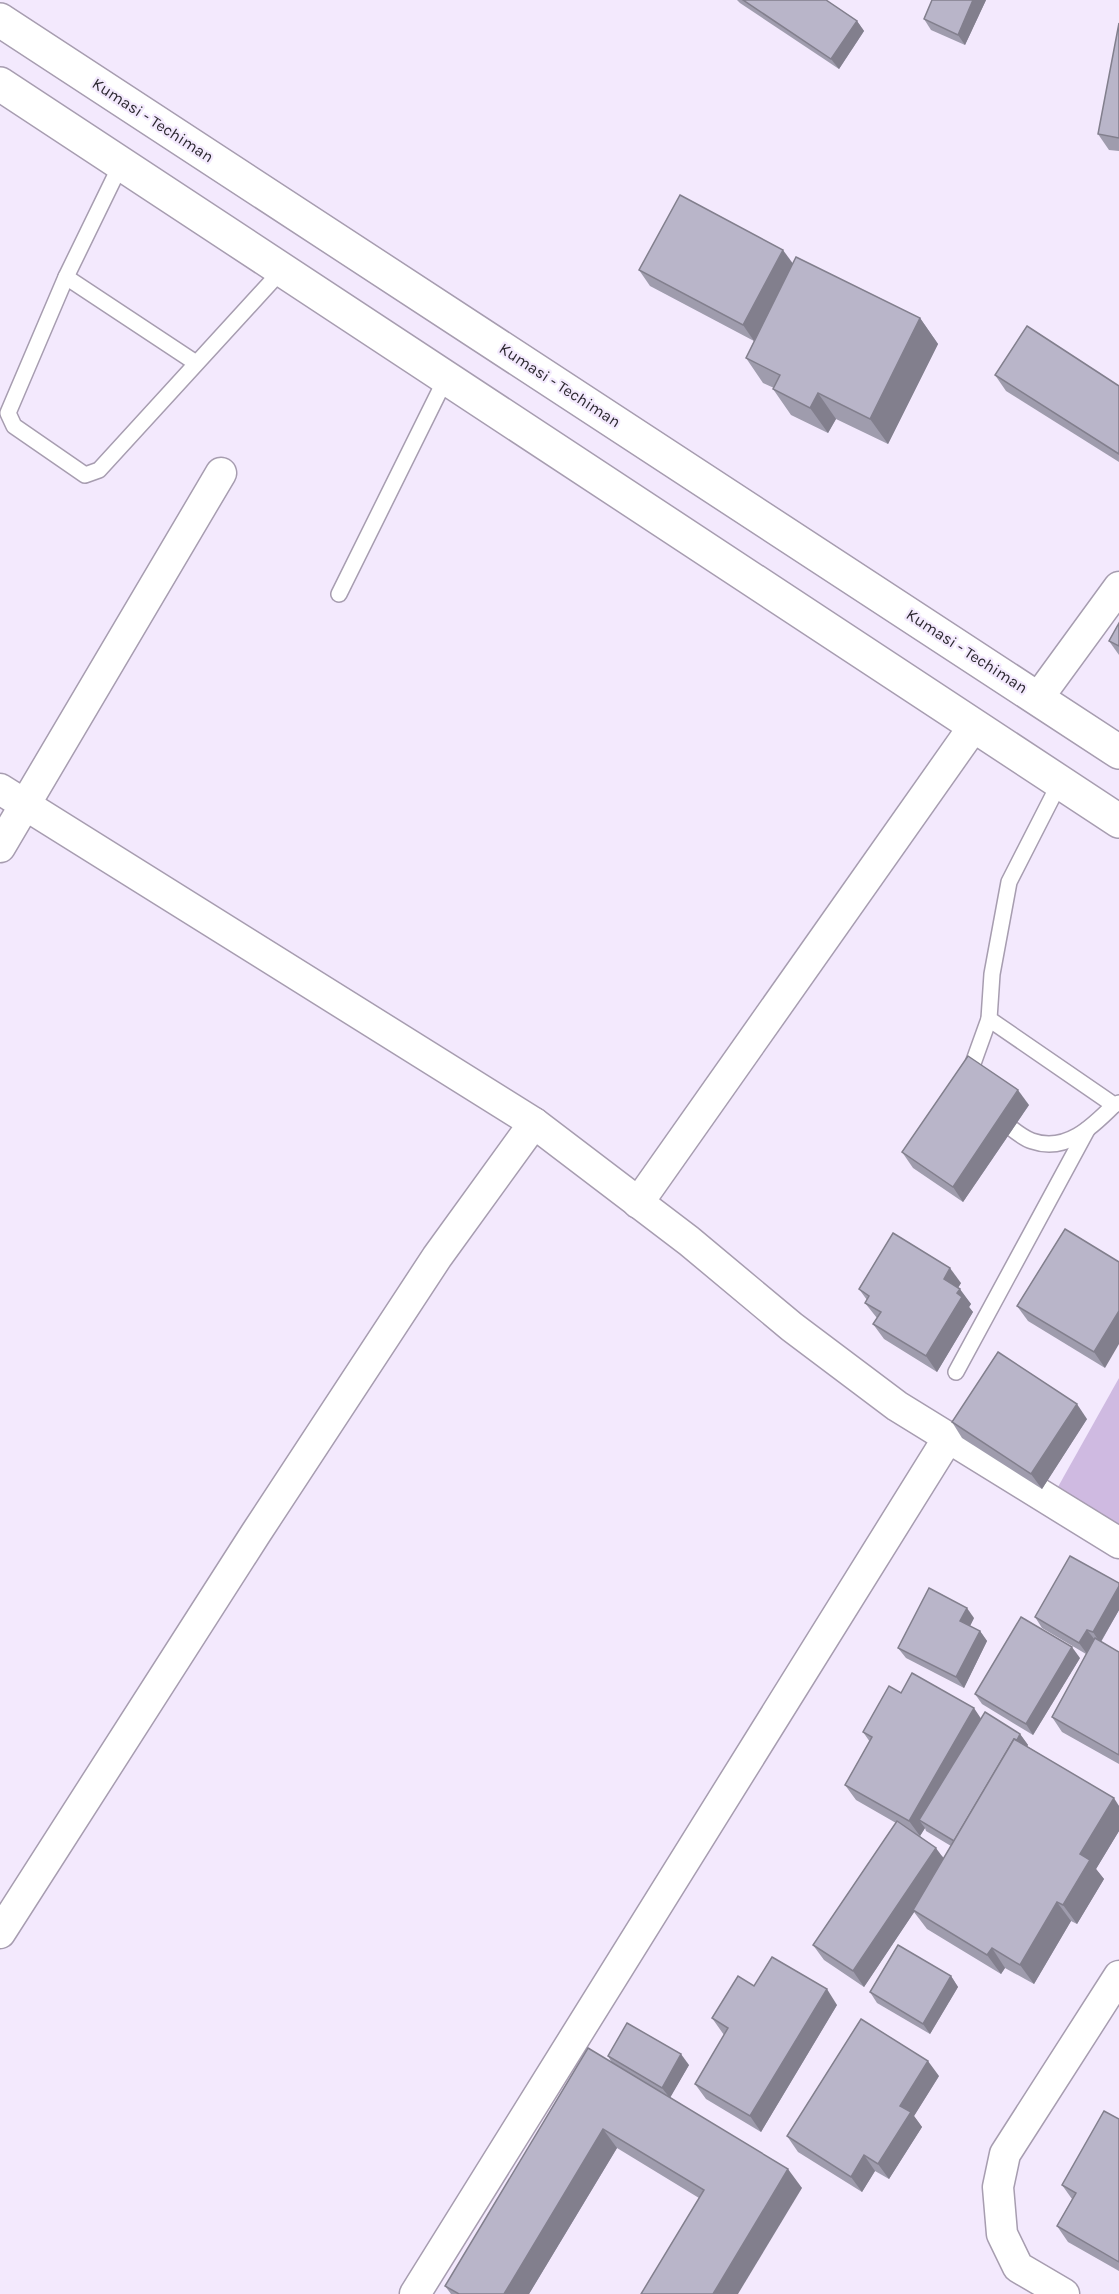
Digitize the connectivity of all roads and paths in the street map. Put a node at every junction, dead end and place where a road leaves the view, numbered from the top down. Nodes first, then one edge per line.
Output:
1 (0, 20) edge
2 (0, 84) edge
3 (121, 165) junction
4 (282, 270) junction
5 (66, 277) junction
6 (196, 363) junction
7 (446, 378) junction
8 (221, 473) dead end
9 (1119, 587) edge
10 (339, 594) dead end
11 (1038, 698) junction
12 (974, 726) junction
13 (1119, 752) edge
14 (1060, 782) junction
15 (0, 789) edge
16 (25, 806) junction
17 (1119, 821) edge
18 (0, 848) edge
19 (989, 1019) junction
20 (978, 1094) edge
21 (1117, 1104) edge
22 (987, 1110) edge
23 (534, 1123) junction
24 (1087, 1130) junction
25 (638, 1203) junction
26 (956, 1372) dead end
27 (948, 1438) junction
28 (1119, 1543) edge
29 (0, 1933) edge
30 (1119, 1976) edge
31 (415, 2294) edge
32 (1064, 2294) edge

1 - 11 highway, Kumasi - Techiman
2 - 3 highway
3 - 4 highway
3 - 5 lane
4 - 6 lane
4 - 7 highway
5 - 6 lane
5 - 6 lane
7 - 10 lane
7 - 12 highway
8 - 16 street
9 - 11 street
11 - 13 highway, Kumasi - Techiman
12 - 14 highway
12 - 25 street
14 - 17 highway
14 - 19 lane
15 - 16 street
16 - 18 street
16 - 23 street
19 - 20 lane
19 - 21 lane
21 - 24 lane
22 - 24 lane
23 - 25 street
23 - 29 street
24 - 26 lane
25 - 27 street
27 - 28 street
27 - 31 street
30 - 32 street

